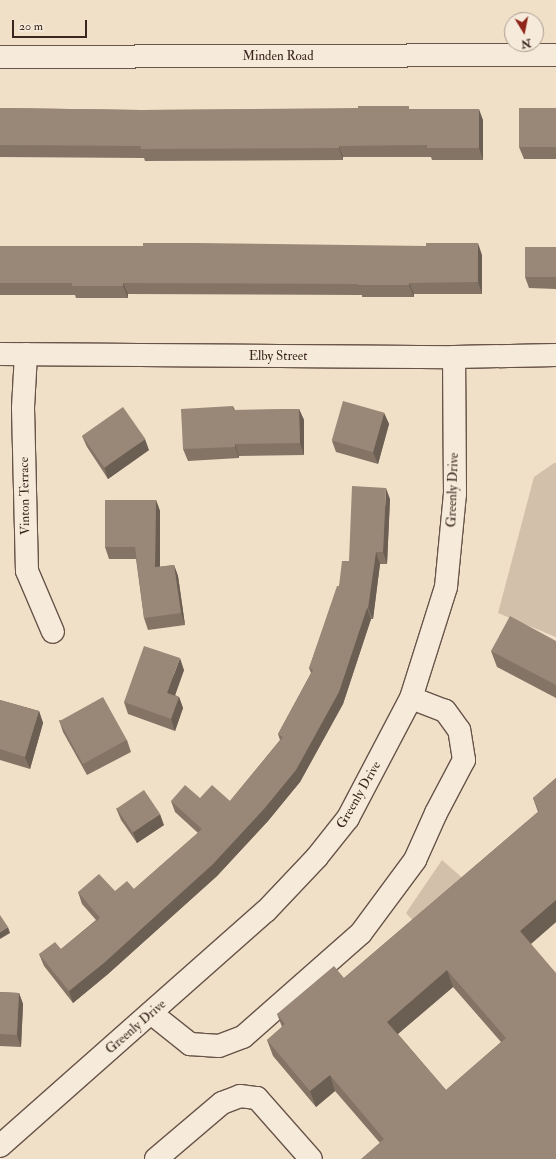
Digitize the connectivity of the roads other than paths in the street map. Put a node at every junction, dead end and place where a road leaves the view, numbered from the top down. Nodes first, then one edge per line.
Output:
1 (556, 55) edge
2 (0, 57) edge
3 (0, 354) edge
4 (26, 354) junction
5 (556, 355) edge
6 (454, 357) junction
7 (53, 632) dead end
8 (411, 698) junction
9 (151, 1013) junction
10 (0, 1146) edge
11 (156, 1159) edge
12 (311, 1159) edge

1 - 2 street, Minden Road
3 - 4 street, Elby Street
4 - 6 street, Elby Street
4 - 7 street, Vinton Terrace
5 - 6 street, Elby Street
6 - 8 street, Greenly Drive
8 - 9 street, Greenly Drive
8 - 9 street
9 - 10 street, Greenly Drive
11 - 12 street

